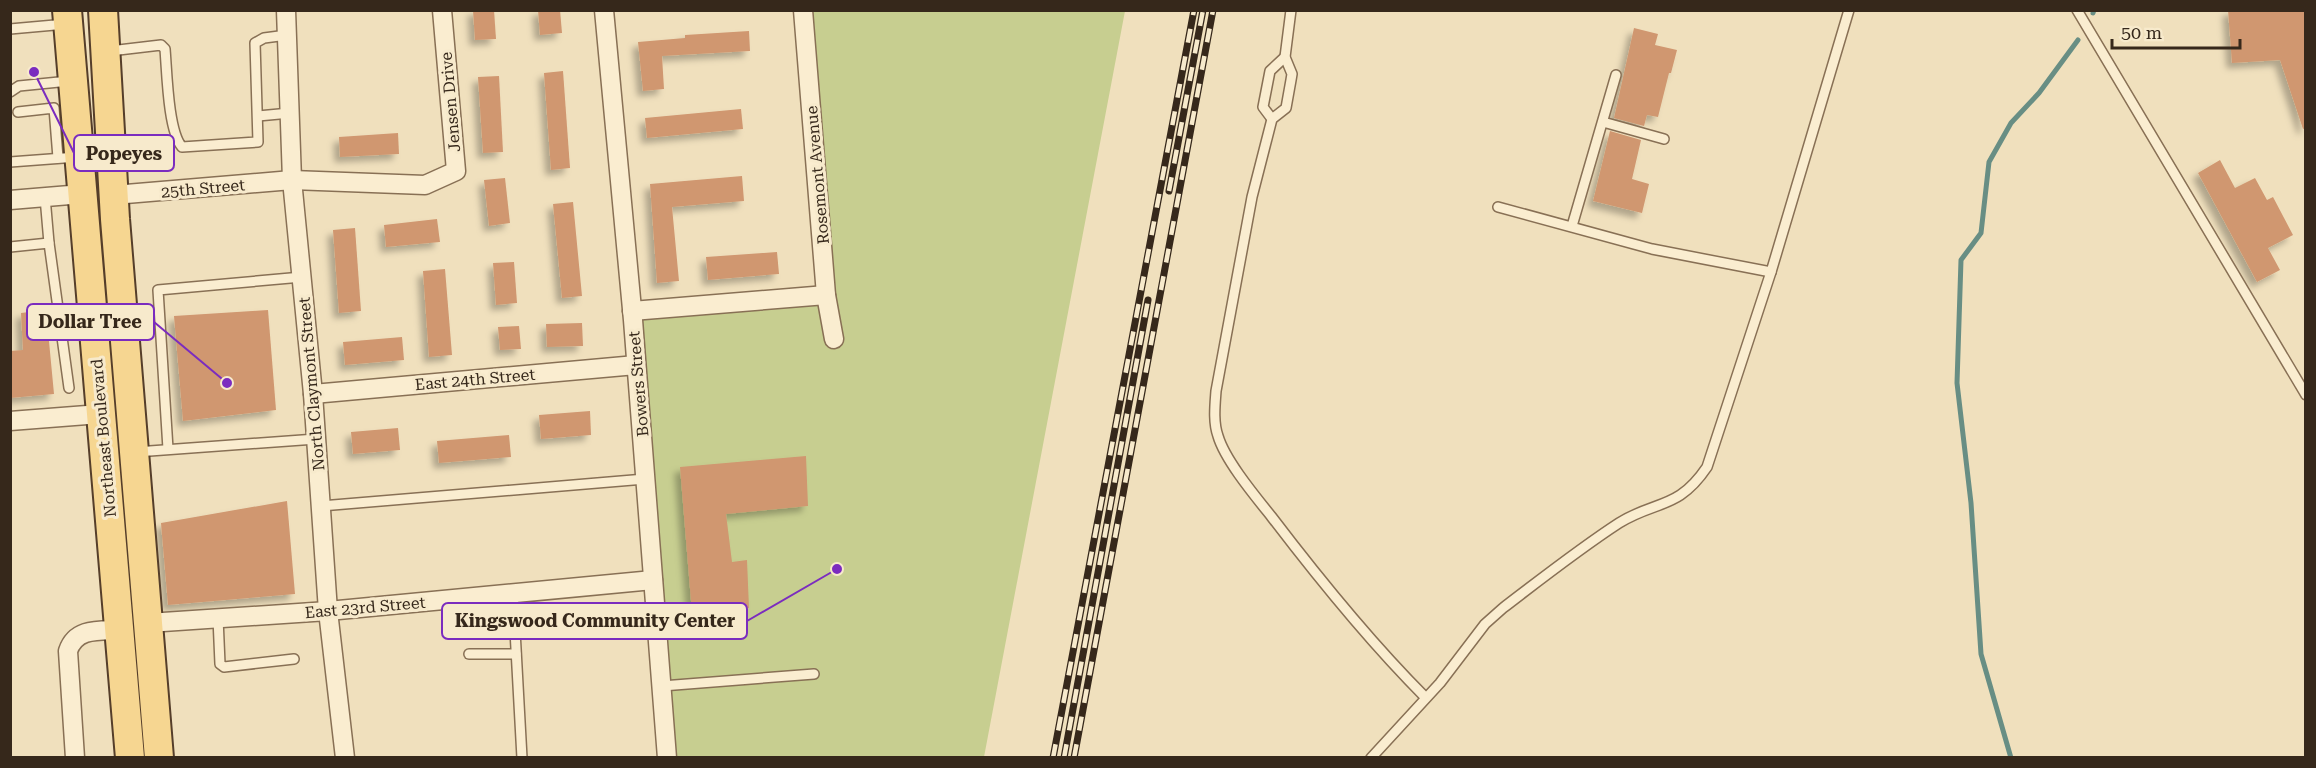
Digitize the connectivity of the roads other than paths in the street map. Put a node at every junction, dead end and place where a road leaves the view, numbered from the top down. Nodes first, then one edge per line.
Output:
1 (103, 10) edge
2 (286, 10) edge
3 (442, 10) edge
4 (604, 10) edge
5 (803, 10) edge
6 (1291, 10) edge
7 (1849, 10) edge
8 (2077, 10) edge
9 (68, 17) edge
10 (10, 29) edge
11 (287, 35) junction
12 (105, 51) junction
13 (1285, 57) junction
14 (1616, 75) dead end
15 (73, 81) junction
16 (10, 92) edge
17 (18, 112) dead end
18 (290, 113) junction
19 (258, 116) junction
20 (1272, 119) junction
21 (1603, 122) junction
22 (1664, 139) dead end
23 (68, 157) junction
24 (10, 162) edge
25 (292, 180) junction
26 (82, 194) junction
27 (114, 195) junction
28 (45, 197) junction
29 (10, 200) edge
30 (1498, 207) dead end
31 (1572, 226) junction
32 (49, 243) junction
33 (10, 247) edge
34 (1771, 272) junction
35 (302, 277) junction
36 (826, 295) junction
37 (632, 311) junction
38 (93, 324) junction
39 (62, 330) junction
40 (834, 339) dead end
41 (636, 364) junction
42 (69, 388) dead end
43 (313, 394) junction
44 (2306, 395) edge
45 (100, 414) junction
46 (10, 421) edge
47 (316, 439) junction
48 (168, 449) junction
49 (134, 452) junction
50 (104, 454) junction
51 (645, 478) junction
52 (321, 507) junction
53 (653, 580) junction
54 (513, 594) junction
55 (328, 611) junction
56 (218, 618) junction
57 (148, 622) junction
58 (120, 630) junction
59 (469, 654) dead end
60 (516, 654) junction
61 (294, 659) dead end
62 (814, 674) dead end
63 (662, 687) junction
64 (1425, 697) junction
65 (75, 758) edge
66 (130, 758) edge
67 (159, 758) edge
68 (345, 758) edge
69 (522, 758) edge
70 (667, 758) edge
71 (1371, 758) edge

1 - 12 main road, Northeast Boulevard
2 - 11 street, North Claymont Street
3 - 25 street, Jensen Drive
4 - 37 street, Bowers Street
5 - 36 street, Rosemont Avenue
6 - 13 lane
7 - 34 lane
8 - 44 lane
9 - 10 lane
9 - 15 main road, Northeast Boulevard
11 - 18 street, North Claymont Street
11 - 19 lane
12 - 19 lane
12 - 27 main road, Northeast Boulevard
13 - 20 lane
13 - 20 lane
14 - 21 lane
15 - 16 lane
15 - 23 main road, Northeast Boulevard
17 - 23 lane
18 - 19 lane
18 - 25 street, North Claymont Street
20 - 64 lane
21 - 22 lane
21 - 31 lane
23 - 24 lane
23 - 26 main road, Northeast Boulevard
25 - 27 street, 25th Street
25 - 35 street, North Claymont Street
26 - 28 street
26 - 38 main road, Northeast Boulevard
27 - 49 main road, Northeast Boulevard
28 - 29 street
28 - 32 lane
30 - 31 lane
31 - 34 lane
32 - 33 lane
32 - 39 lane
34 - 64 lane
35 - 43 street, North Claymont Street
35 - 48 lane
36 - 37 street
36 - 40 street, Rosemont Avenue
37 - 41 street, Bowers Street
38 - 39 lane
38 - 45 main road, Northeast Boulevard
39 - 42 lane
41 - 43 street, East 24th Street
41 - 51 street, Bowers Street
43 - 47 street, North Claymont Street
45 - 46 street
45 - 50 main road, Northeast Boulevard
47 - 48 lane
47 - 52 street, North Claymont Street
48 - 49 lane
49 - 57 main road, Northeast Boulevard
50 - 57 main road
50 - 58 main road, Northeast Boulevard
51 - 52 lane
51 - 53 street, Bowers Street
52 - 55 street, North Claymont Street
53 - 54 street, East 23rd Street
53 - 63 street, Bowers Street
54 - 55 street, East 23rd Street
54 - 60 lane
55 - 56 street, East 23rd Street
55 - 68 street, North Claymont Street
56 - 57 street, East 23rd Street
56 - 61 lane
57 - 67 main road, Northeast Boulevard
58 - 65 street
58 - 66 main road, Northeast Boulevard
59 - 60 lane
60 - 69 lane
62 - 63 lane
63 - 70 street, Bowers Street
64 - 71 lane

